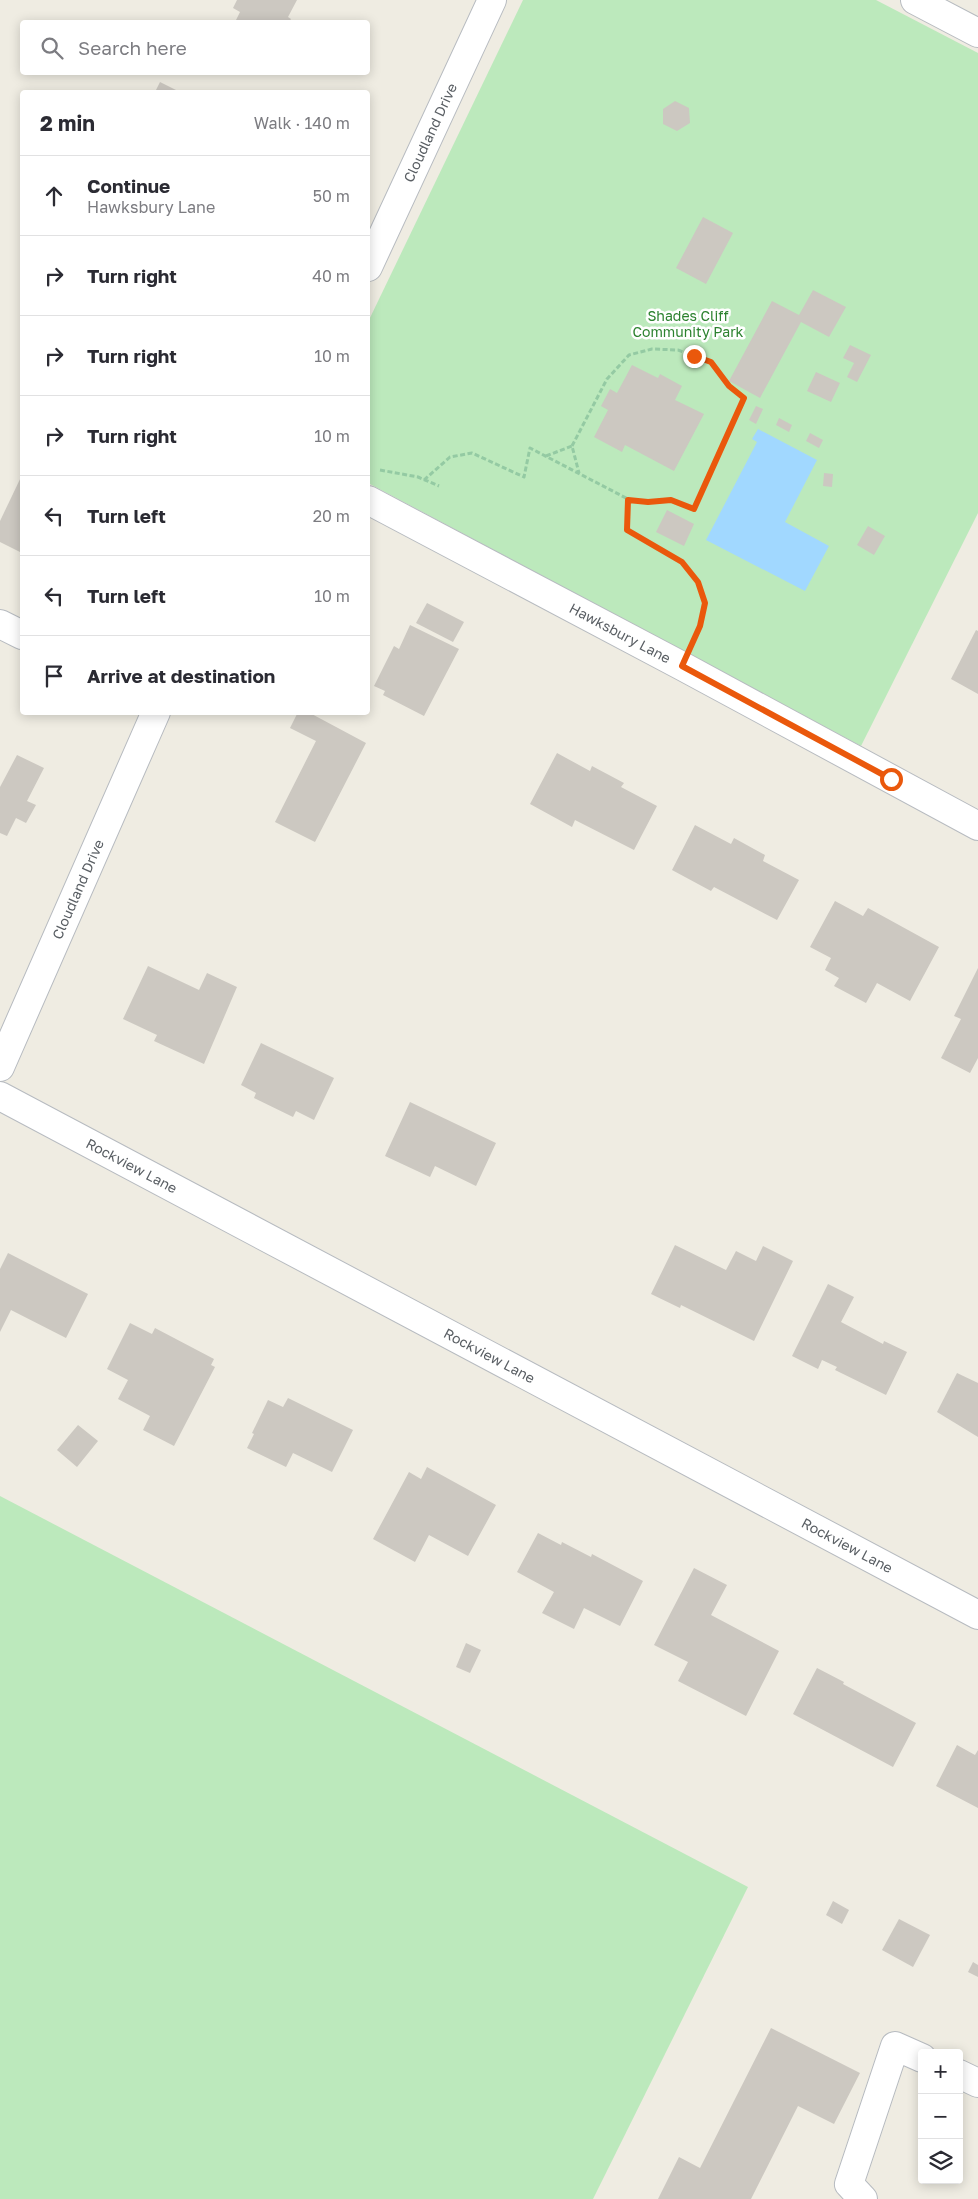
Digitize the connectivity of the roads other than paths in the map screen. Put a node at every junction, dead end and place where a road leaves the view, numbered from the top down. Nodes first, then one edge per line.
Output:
1 (492, 0) edge
2 (915, 0) edge
3 (978, 33) edge
4 (370, 263) edge
5 (370, 501) edge
6 (0, 624) edge
7 (20, 634) edge
8 (155, 715) edge
9 (978, 826) edge
10 (0, 1067) edge
11 (0, 1096) edge
12 (978, 1615) edge
13 (918, 2056) edge
14 (963, 2076) edge
15 (978, 2082) edge
16 (863, 2199) edge

1 - 4 street, Cloudland Drive
2 - 3 street
5 - 9 street, Hawksbury Lane
6 - 7 street
8 - 10 street, Cloudland Drive
11 - 12 street, Rockview Lane
13 - 16 street
14 - 15 street

